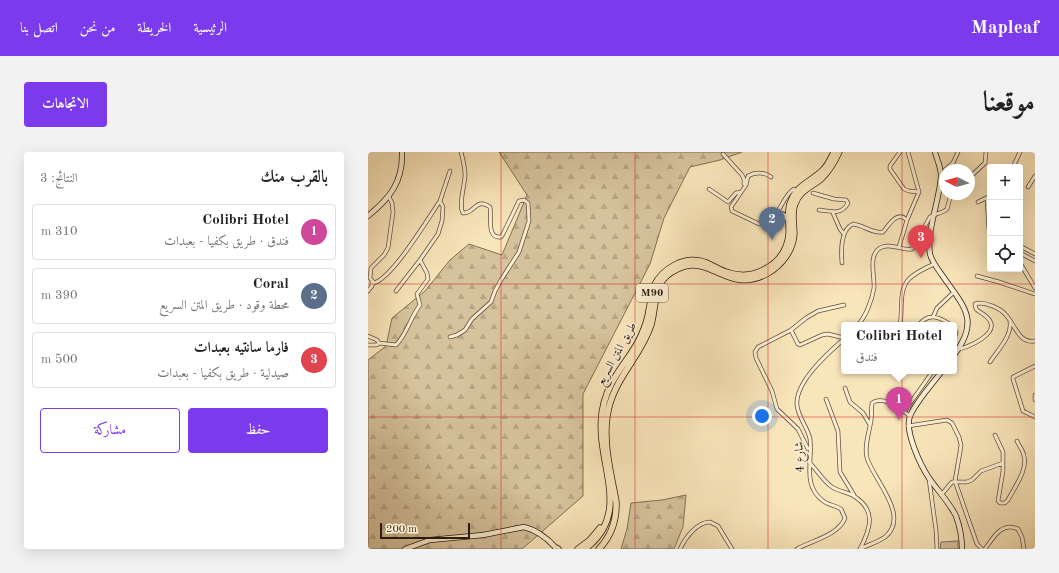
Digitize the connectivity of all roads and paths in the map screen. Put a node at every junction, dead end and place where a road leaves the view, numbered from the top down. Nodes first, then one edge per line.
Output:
1 (402, 152) edge
2 (461, 152) edge
3 (834, 152) edge
4 (839, 152) edge
5 (900, 152) edge
6 (908, 152) edge
7 (935, 152) edge
8 (958, 152) edge
9 (986, 152) edge
10 (1014, 152) edge
11 (1020, 152) edge
12 (723, 154) dead end
13 (1017, 157) junction
14 (941, 164) edge
15 (952, 164) edge
16 (1014, 164) edge
17 (450, 171) dead end
18 (975, 172) edge
19 (1035, 176) edge
20 (771, 177) dead end
21 (745, 186) junction
22 (1028, 187) dead end
23 (709, 189) dead end
24 (794, 189) dead end
25 (939, 190) edge
26 (741, 192) junction
27 (813, 192) dead end
28 (919, 192) junction
29 (389, 197) junction
30 (987, 199) edge
31 (949, 200) edge
32 (440, 201) junction
33 (978, 202) dead end
34 (820, 210) dead end
35 (833, 213) junction
36 (934, 214) junction
37 (776, 215) junction
38 (368, 216) edge
39 (789, 220) junction
40 (907, 220) junction
41 (844, 234) junction
42 (899, 247) junction
43 (1023, 248) edge
44 (1035, 254) edge
45 (1023, 255) edge
46 (420, 260) junction
47 (1035, 261) edge
48 (842, 263) dead end
49 (934, 264) junction
50 (1023, 268) edge
51 (977, 276) dead end
52 (372, 282) junction
53 (1035, 288) edge
54 (396, 291) dead end
55 (368, 292) edge
56 (954, 292) junction
57 (1035, 294) edge
58 (844, 305) dead end
59 (933, 317) junction
60 (1010, 320) junction
61 (860, 322) edge
62 (900, 322) edge
63 (921, 322) edge
64 (946, 322) edge
65 (791, 330) junction
66 (368, 336) edge
67 (450, 337) dead end
68 (841, 338) edge
69 (1035, 341) edge
70 (841, 342) edge
71 (379, 343) junction
72 (368, 345) edge
73 (958, 349) joint
74 (990, 362) dead end
75 (1035, 366) edge
76 (931, 374) edge
77 (940, 374) edge
78 (845, 388) dead end
79 (1035, 395) edge
80 (826, 399) dead end
81 (1035, 400) edge
82 (904, 412) junction
83 (910, 416) junction
84 (1035, 417) edge
85 (870, 425) junction
86 (908, 426) junction
87 (995, 435) dead end
88 (1017, 441) dead end
89 (809, 451) junction
90 (809, 462) junction
91 (1003, 463) junction
92 (929, 478) junction
93 (955, 481) junction
94 (942, 494) junction
95 (854, 496) junction
96 (610, 511) junction
97 (405, 549) edge
98 (557, 549) edge
99 (578, 549) edge
100 (585, 549) edge
101 (599, 549) edge
102 (680, 549) edge
103 (732, 549) edge
104 (797, 549) edge
105 (860, 549) edge
106 (937, 549) edge
107 (962, 549) edge
108 (984, 549) edge
109 (1024, 549) edge

1 - 29 main road
2 - 67 street
3 - 39 highway, طريق المتن السريع / M90
4 - 101 highway, طريق المتن السريع / M90
5 - 28 street
6 - 28 street
7 - 14 main road
8 - 15 street
9 - 18 street
10 - 13 street
11 - 13 street
12 - 21 street
13 - 16 street
17 - 32 street
19 - 22 street
20 - 21 street
21 - 26 street
23 - 26 street
24 - 37 street
25 - 36 main road
26 - 37 street
27 - 35 street
28 - 40 street
29 - 38 main road
29 - 52 street
30 - 33 street
31 - 36 street
32 - 46 street
32 - 52 street
34 - 35 street
35 - 41 street
36 - 42 street
36 - 49 main road
37 - 39 highway
39 - 96 highway, طريق المتن السريع / M90
40 - 41 street
40 - 42 street
41 - 48 street
42 - 61 street
43 - 44 street
45 - 47 street
46 - 54 street
46 - 71 street
49 - 56 main road
49 - 62 street
50 - 53 street
51 - 57 street
52 - 55 street
56 - 59 street
56 - 73 main road
58 - 65 street
59 - 63 street
59 - 64 street
60 - 69 street
60 - 73 street
60 - 74 street
65 - 68 street
65 - 89 street
66 - 71 street
70 - 89 street, شارع 4
71 - 72 street
75 - 84 street
76 - 82 street
77 - 83 main road
78 - 85 street
79 - 81 street
80 - 95 street
82 - 83 street
82 - 85 street
83 - 86 main road
85 - 105 street
86 - 92 main road
86 - 93 street
87 - 91 street
88 - 91 street
89 - 90 street, شارع 4
90 - 95 street
90 - 104 street, شارع 4
91 - 93 street
92 - 94 main road
92 - 106 street
93 - 94 street
93 - 108 street
94 - 107 main road
95 - 105 street
96 - 99 highway
96 - 100 highway, طريق المتن السريع / M90
97 - 98 main road
102 - 103 street
108 - 109 street

